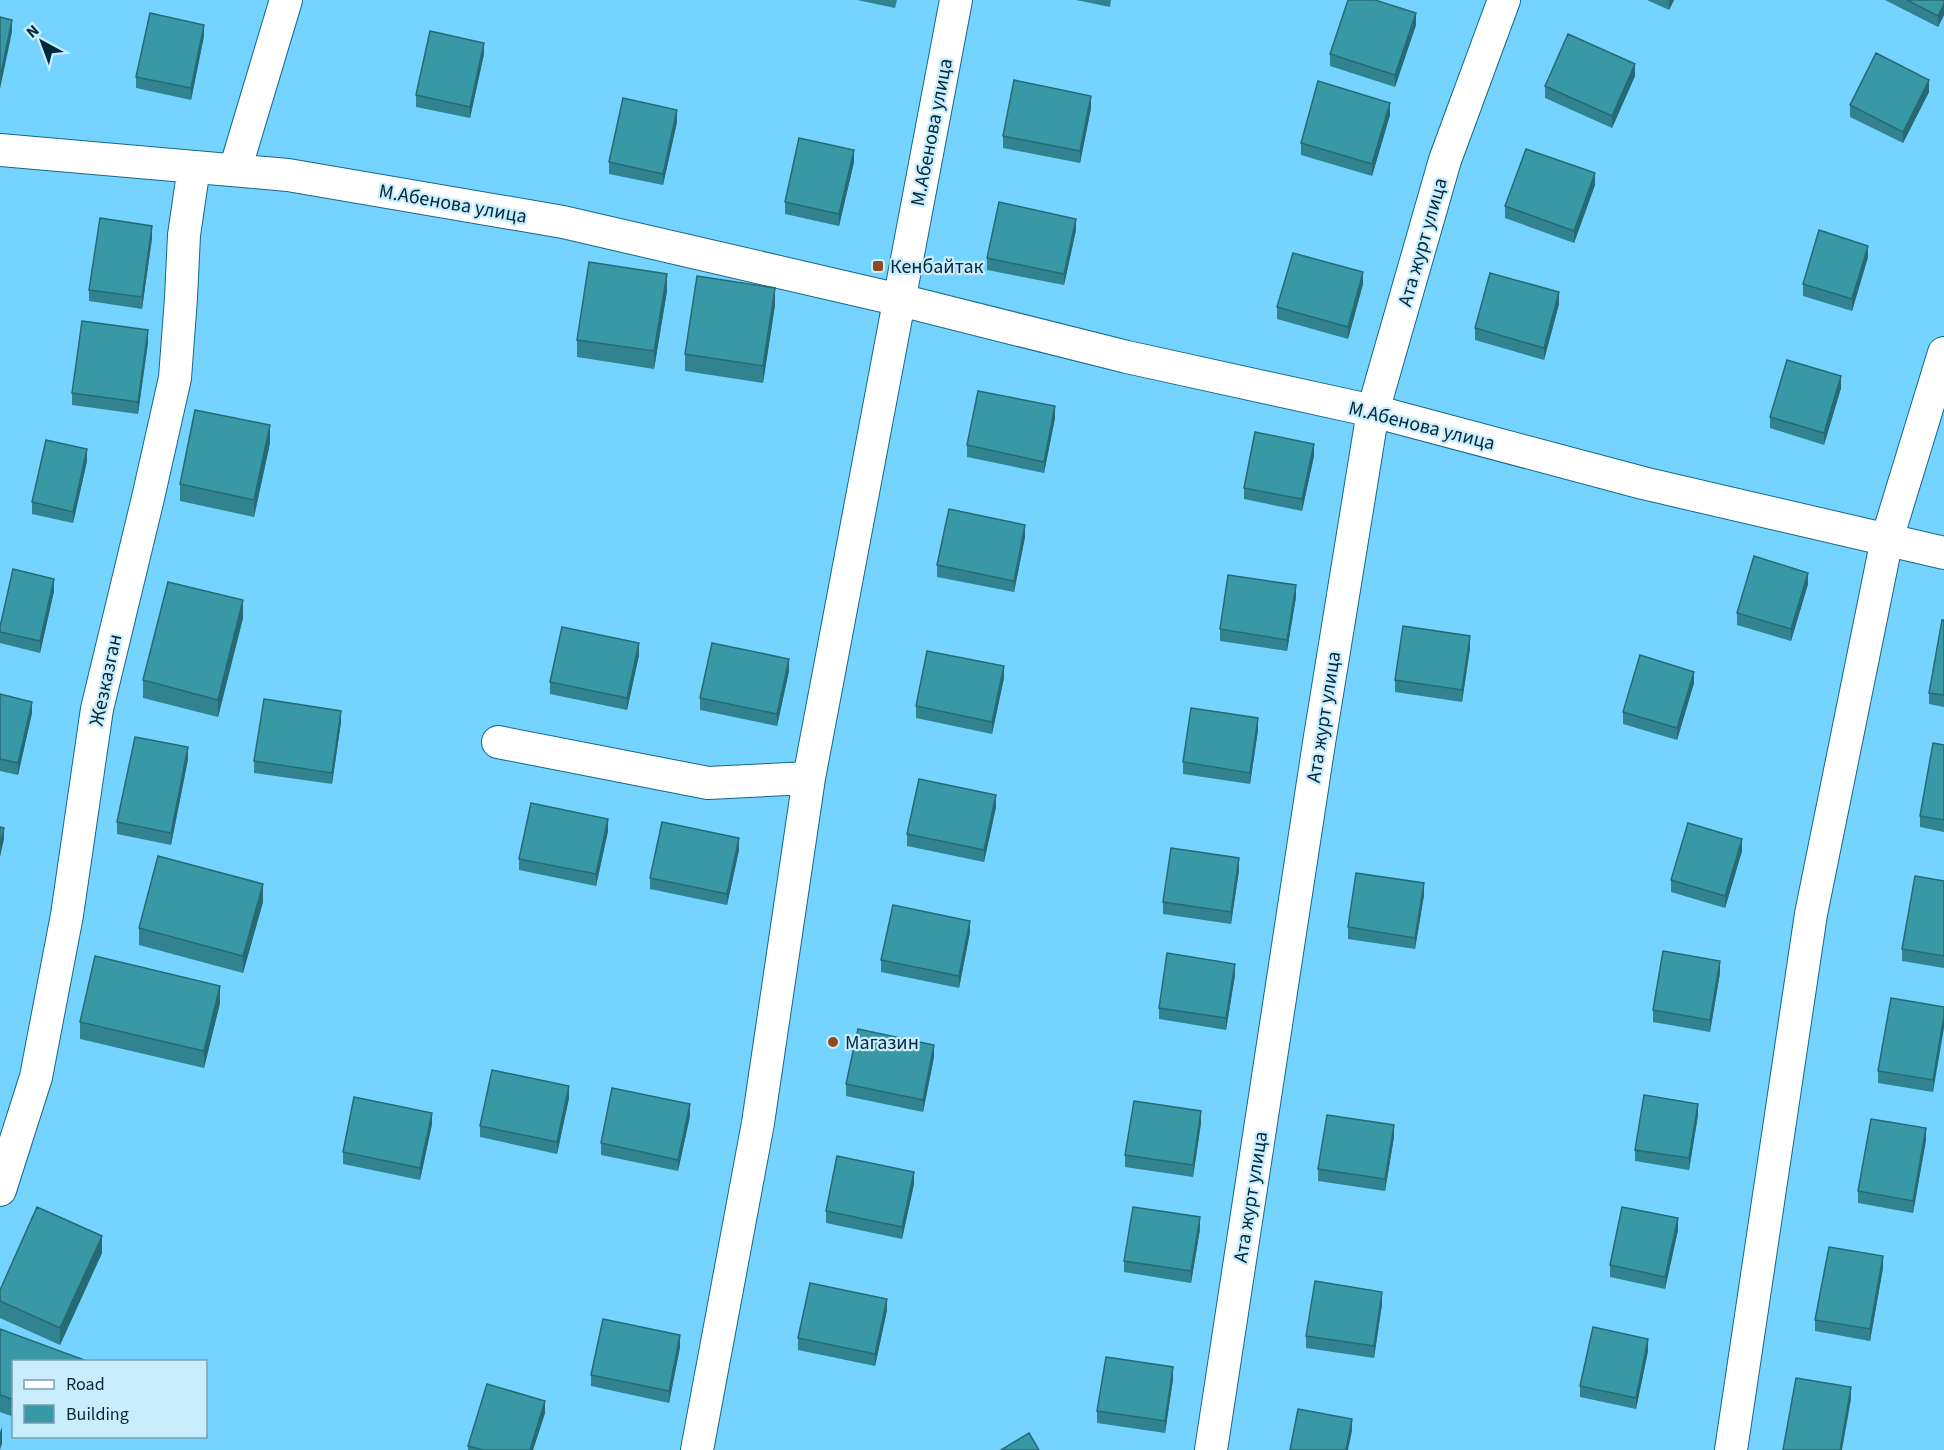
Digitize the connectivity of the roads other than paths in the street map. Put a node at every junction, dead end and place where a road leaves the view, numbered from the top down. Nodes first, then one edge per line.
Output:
1 (286, 0) edge
2 (956, 0) edge
3 (1504, 0) edge
4 (0, 150) edge
5 (194, 167) junction
6 (235, 171) junction
7 (900, 300) junction
8 (1944, 353) edge
9 (1373, 411) junction
10 (1887, 539) junction
11 (1944, 553) edge
12 (498, 742) dead end
13 (808, 778) junction
14 (0, 1190) edge
15 (697, 1450) edge
16 (1211, 1450) edge
17 (1731, 1450) edge

1 - 6 street
2 - 7 street, М.Абенова улица
3 - 9 street, Ата журт улица
4 - 5 street, М.Абенова улица
5 - 6 street, М.Абенова улица
5 - 14 street, Жезказган
6 - 7 street, М.Абенова улица
7 - 9 street, М.Абенова улица
7 - 13 street
8 - 10 street
9 - 10 street, М.Абенова улица
9 - 16 street, Ата журт улица
10 - 11 street, М.Абенова улица
10 - 17 street
12 - 13 street
13 - 15 street

